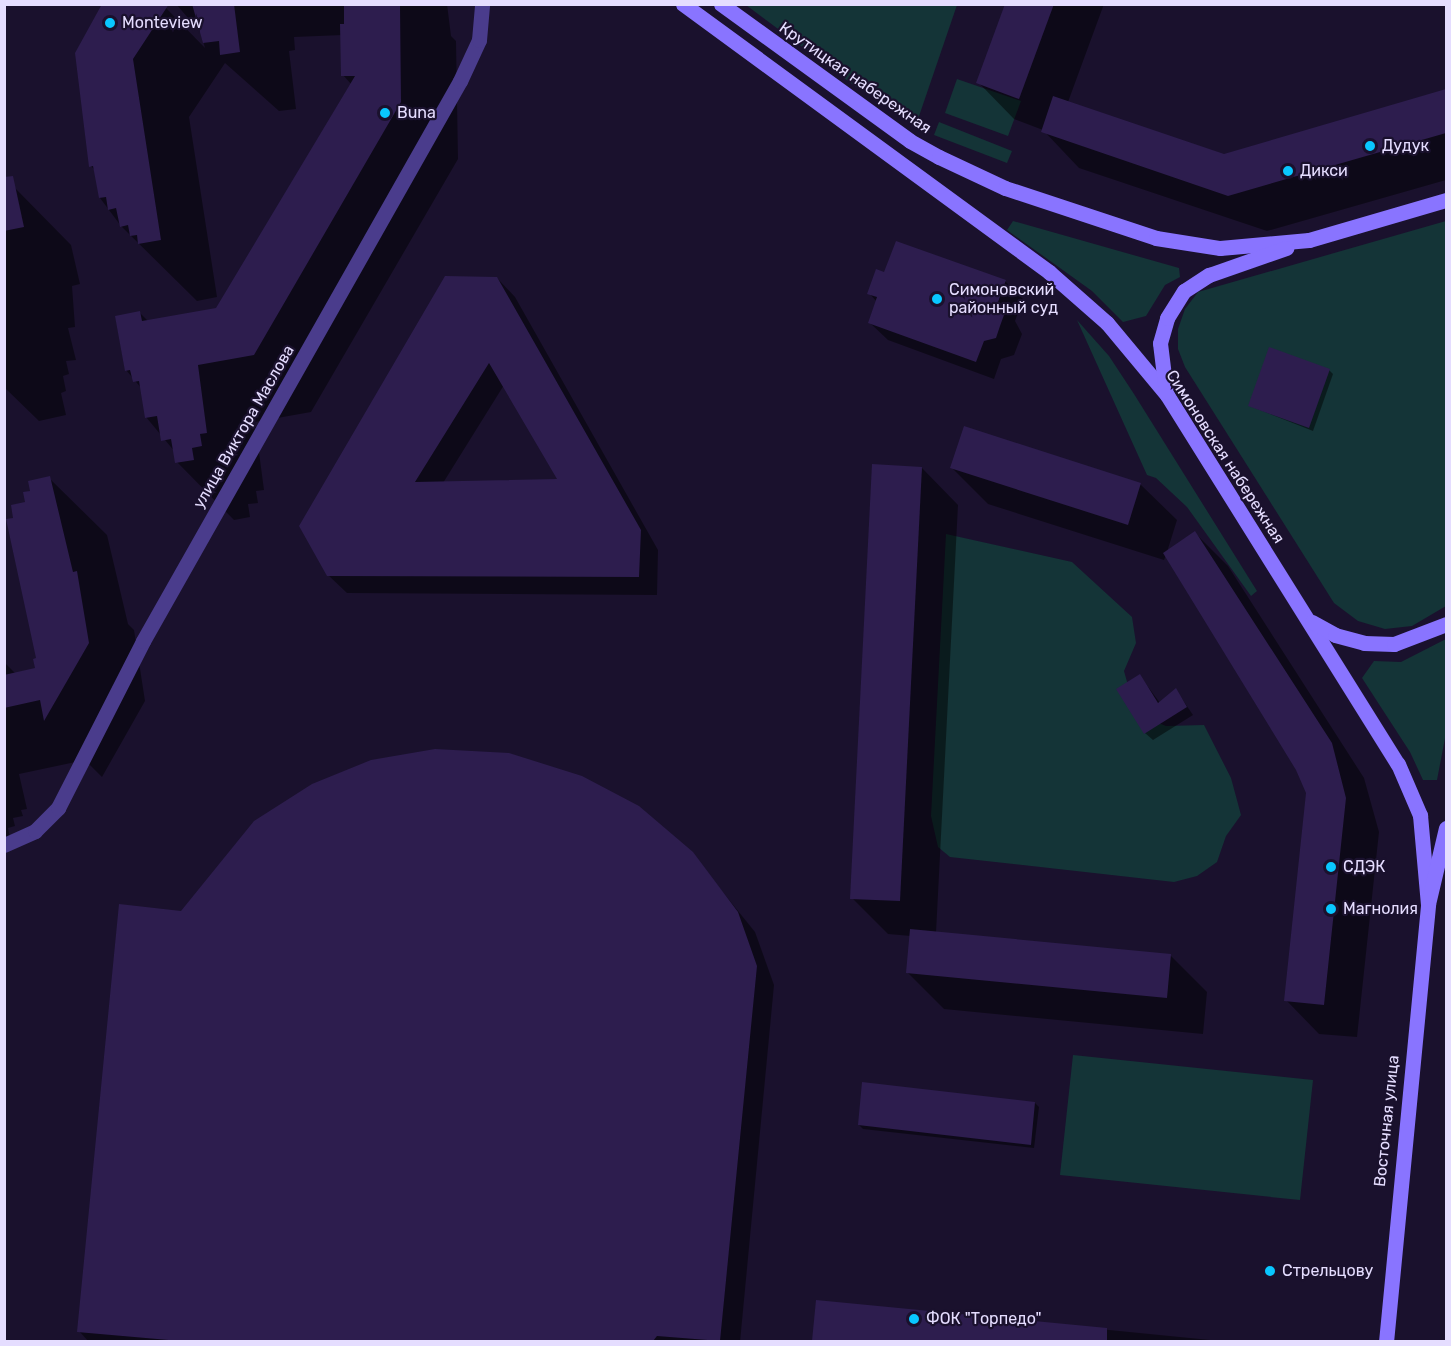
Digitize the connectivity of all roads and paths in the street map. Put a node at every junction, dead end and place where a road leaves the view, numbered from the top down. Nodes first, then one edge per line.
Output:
1 (482, 4) edge
2 (683, 4) edge
3 (721, 4) edge
4 (1446, 200) edge
5 (1309, 240) junction
6 (1167, 395) junction
7 (1309, 620) junction
8 (1446, 624) edge
9 (1420, 814) joint
10 (1446, 828) edge
11 (4, 845) edge
12 (1428, 904) junction
13 (1386, 1341) edge

1 - 11 street, улица Виктора Маслова
2 - 6 main road, Симоновская набережная
3 - 5 main road, Крутицкая набережная
4 - 5 main road
5 - 6 main road
6 - 7 main road, Симоновская набережная
7 - 8 main road
7 - 9 main road, Симоновская набережная
9 - 12 main road, Восточная улица
10 - 12 main road, Восточная улица
12 - 13 main road, Восточная улица

